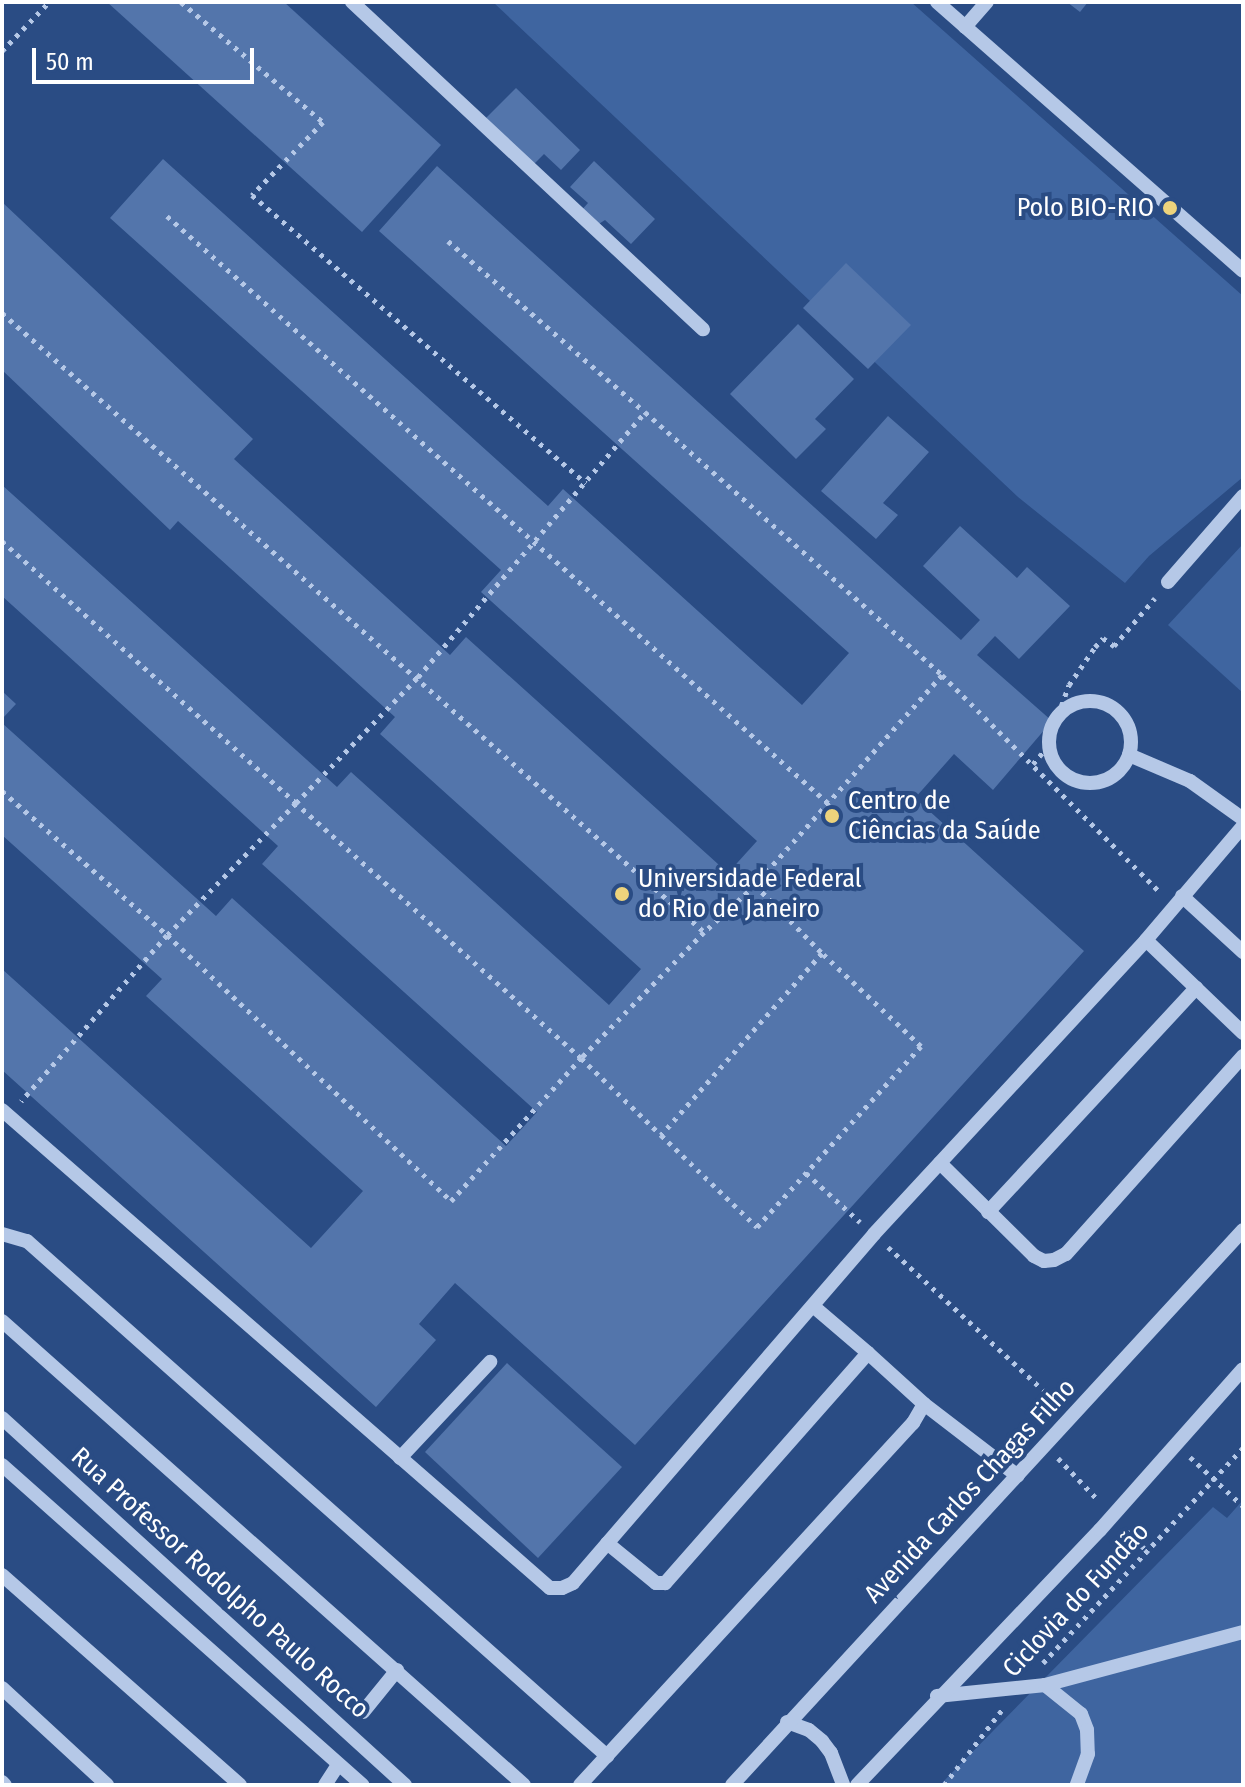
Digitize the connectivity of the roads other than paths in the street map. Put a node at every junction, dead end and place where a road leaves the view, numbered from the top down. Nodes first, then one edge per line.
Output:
1 (352, 2) edge
2 (937, 2) edge
3 (987, 2) edge
4 (965, 27) junction
5 (1243, 271) edge
6 (703, 329) dead end
7 (1243, 496) edge
8 (1168, 582) road end
9 (1129, 755) junction
10 (1243, 819) edge
11 (1243, 826) edge
12 (1178, 902) junction
13 (1146, 940) junction
14 (1243, 952) edge
15 (1196, 988) junction
16 (1243, 1033) edge
17 (1243, 1056) edge
18 (5, 1113) edge
19 (940, 1163) junction
20 (988, 1212) junction
21 (1243, 1230) edge
22 (2, 1234) edge
23 (813, 1306) junction
24 (2, 1321) edge
25 (868, 1353) junction
26 (490, 1362) dead end
27 (1243, 1369) edge
28 (924, 1404) junction
29 (2, 1418) edge
30 (400, 1458) junction
31 (2, 1465) edge
32 (1018, 1476) junction
33 (607, 1543) junction
34 (2, 1575) edge
35 (1243, 1632) edge
36 (397, 1670) junction
37 (1045, 1685) junction
38 (2, 1688) edge
39 (937, 1696) junction
40 (363, 1712) dead end
41 (787, 1722) junction
42 (607, 1756) junction
43 (338, 1765) junction
44 (107, 1785) edge
45 (240, 1785) edge
46 (325, 1785) edge
47 (362, 1785) edge
48 (405, 1785) edge
49 (524, 1785) edge
50 (580, 1785) edge
51 (732, 1785) edge
52 (843, 1785) edge
53 (857, 1785) edge
54 (1077, 1785) edge

1 - 6 street
2 - 4 street
3 - 4 street
4 - 5 street
7 - 8 street
9 - 9 street
9 - 10 street
11 - 12 street
12 - 13 street
12 - 14 street
13 - 15 street
13 - 19 street
15 - 16 street
15 - 20 street
17 - 20 street
18 - 30 street
19 - 20 street
19 - 23 street
21 - 32 street, Avenida Carlos Chagas Filho
22 - 42 street
23 - 25 street
23 - 33 street
24 - 36 street
25 - 28 street
25 - 33 street
26 - 30 street
27 - 39 street
28 - 32 street
28 - 42 street
29 - 48 street, Rua Professor Rodolpho Paulo Rocco
30 - 33 street
31 - 43 street
32 - 41 street, Avenida Carlos Chagas Filho
34 - 45 street
35 - 37 street
36 - 40 street
36 - 49 street
37 - 39 street
37 - 54 street
38 - 44 street
39 - 53 street
41 - 51 street, Avenida Carlos Chagas Filho
41 - 52 street
42 - 50 street
43 - 46 street
43 - 47 street

